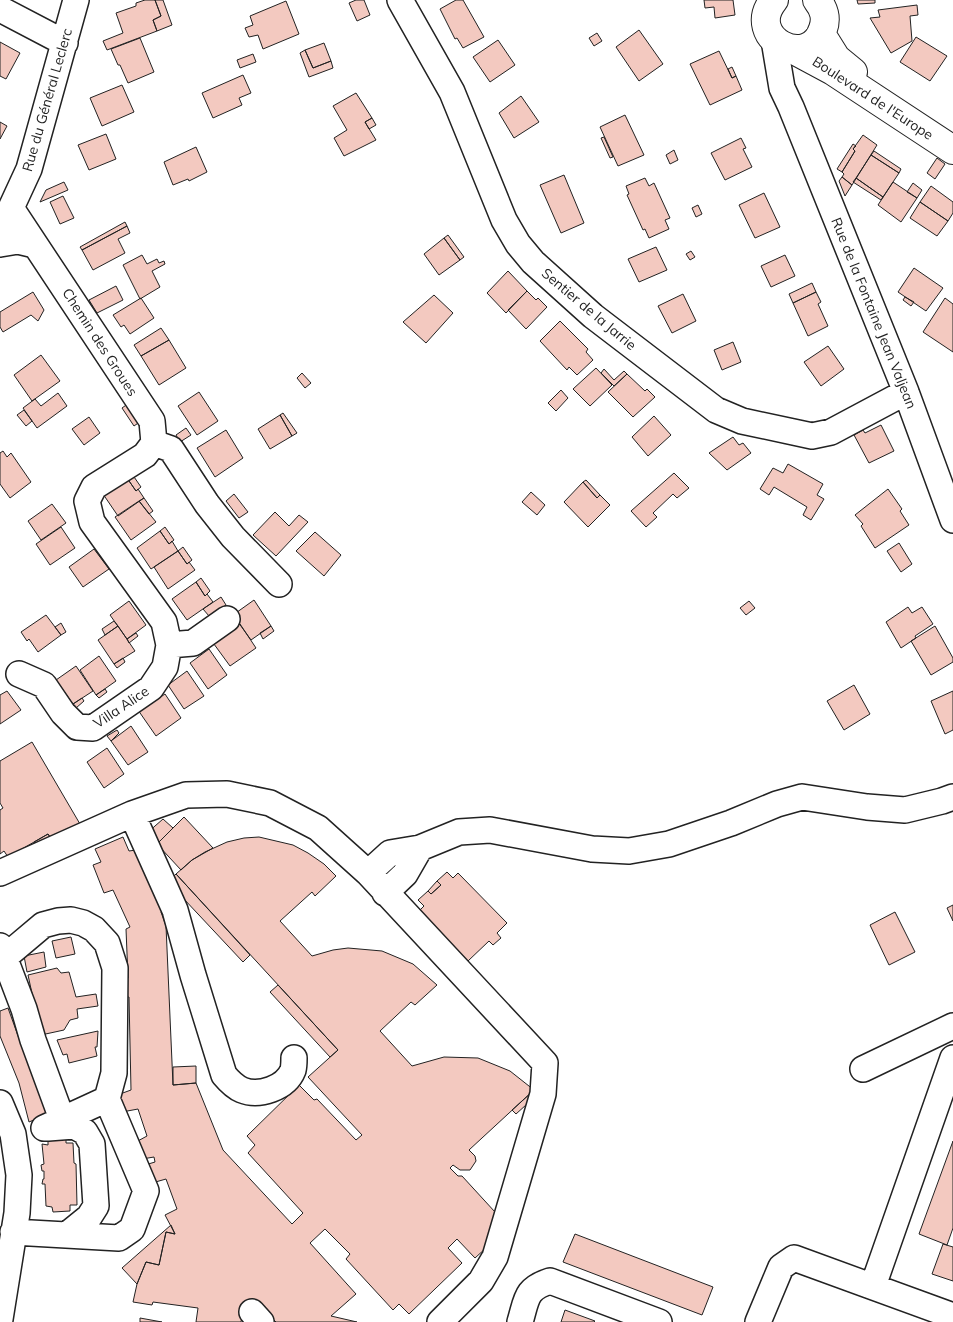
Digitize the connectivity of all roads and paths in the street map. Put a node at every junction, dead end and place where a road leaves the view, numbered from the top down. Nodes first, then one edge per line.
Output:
1 (76, 0) edge
2 (400, 0) edge
3 (817, 0) edge
4 (0, 9) edge
5 (789, 30) edge
6 (65, 43) junction
7 (791, 107) junction
8 (953, 137) edge
9 (953, 150) edge
10 (5, 217) edge
11 (0, 244) edge
12 (36, 245) junction
13 (906, 392) junction
14 (154, 443) junction
15 (953, 520) edge
16 (279, 584) dead end
17 (227, 619) dead end
18 (169, 645) junction
19 (19, 674) dead end
20 (953, 797) edge
21 (132, 814) junction
22 (420, 848) junction
23 (0, 873) edge
24 (368, 874) junction
25 (385, 892) junction
26 (2, 952) edge
27 (953, 1026) edge
28 (294, 1058) dead end
29 (953, 1058) edge
30 (863, 1069) dead end
31 (107, 1099) junction
32 (0, 1103) edge
33 (53, 1124) junction
34 (13, 1134) junction
35 (13, 1232) junction
36 (68, 1234) junction
37 (873, 1286) junction
38 (953, 1316) edge
39 (0, 1319) edge
40 (440, 1322) edge
41 (520, 1322) edge
42 (659, 1322) edge
43 (758, 1322) edge

1 - 6 street, Rue du Général Leclerc
2 - 13 street, Sentier de la Jarrie
3 - 5 main road, Boulevard de l'Europe
4 - 6 street
5 - 7 street, Rue de la Fontaine Jean Valjean
5 - 7 street, Rue de la Fontaine Jean Valjean
5 - 8 main road, Boulevard de l'Europe
5 - 9 main road, Boulevard de l'Europe
6 - 10 street, Rue du Général Leclerc
7 - 13 street, Rue de la Fontaine Jean Valjean
10 - 12 street, Chemin des Groues
11 - 12 street
12 - 14 street, Chemin des Groues
13 - 15 street, Rue de la Fontaine Jean Valjean
14 - 16 street
14 - 18 street, Villa Alice
17 - 18 street
18 - 19 street, Villa Alice
20 - 22 street
21 - 23 street
21 - 24 street
21 - 28 street
22 - 24 street
22 - 25 street
24 - 25 street
25 - 40 street
26 - 31 street
26 - 33 street
27 - 30 street
29 - 37 street
31 - 33 street
31 - 36 street
32 - 34 street
33 - 34 street
33 - 36 street
34 - 35 street
35 - 36 street
35 - 39 street
37 - 38 street
37 - 43 street
41 - 42 street

